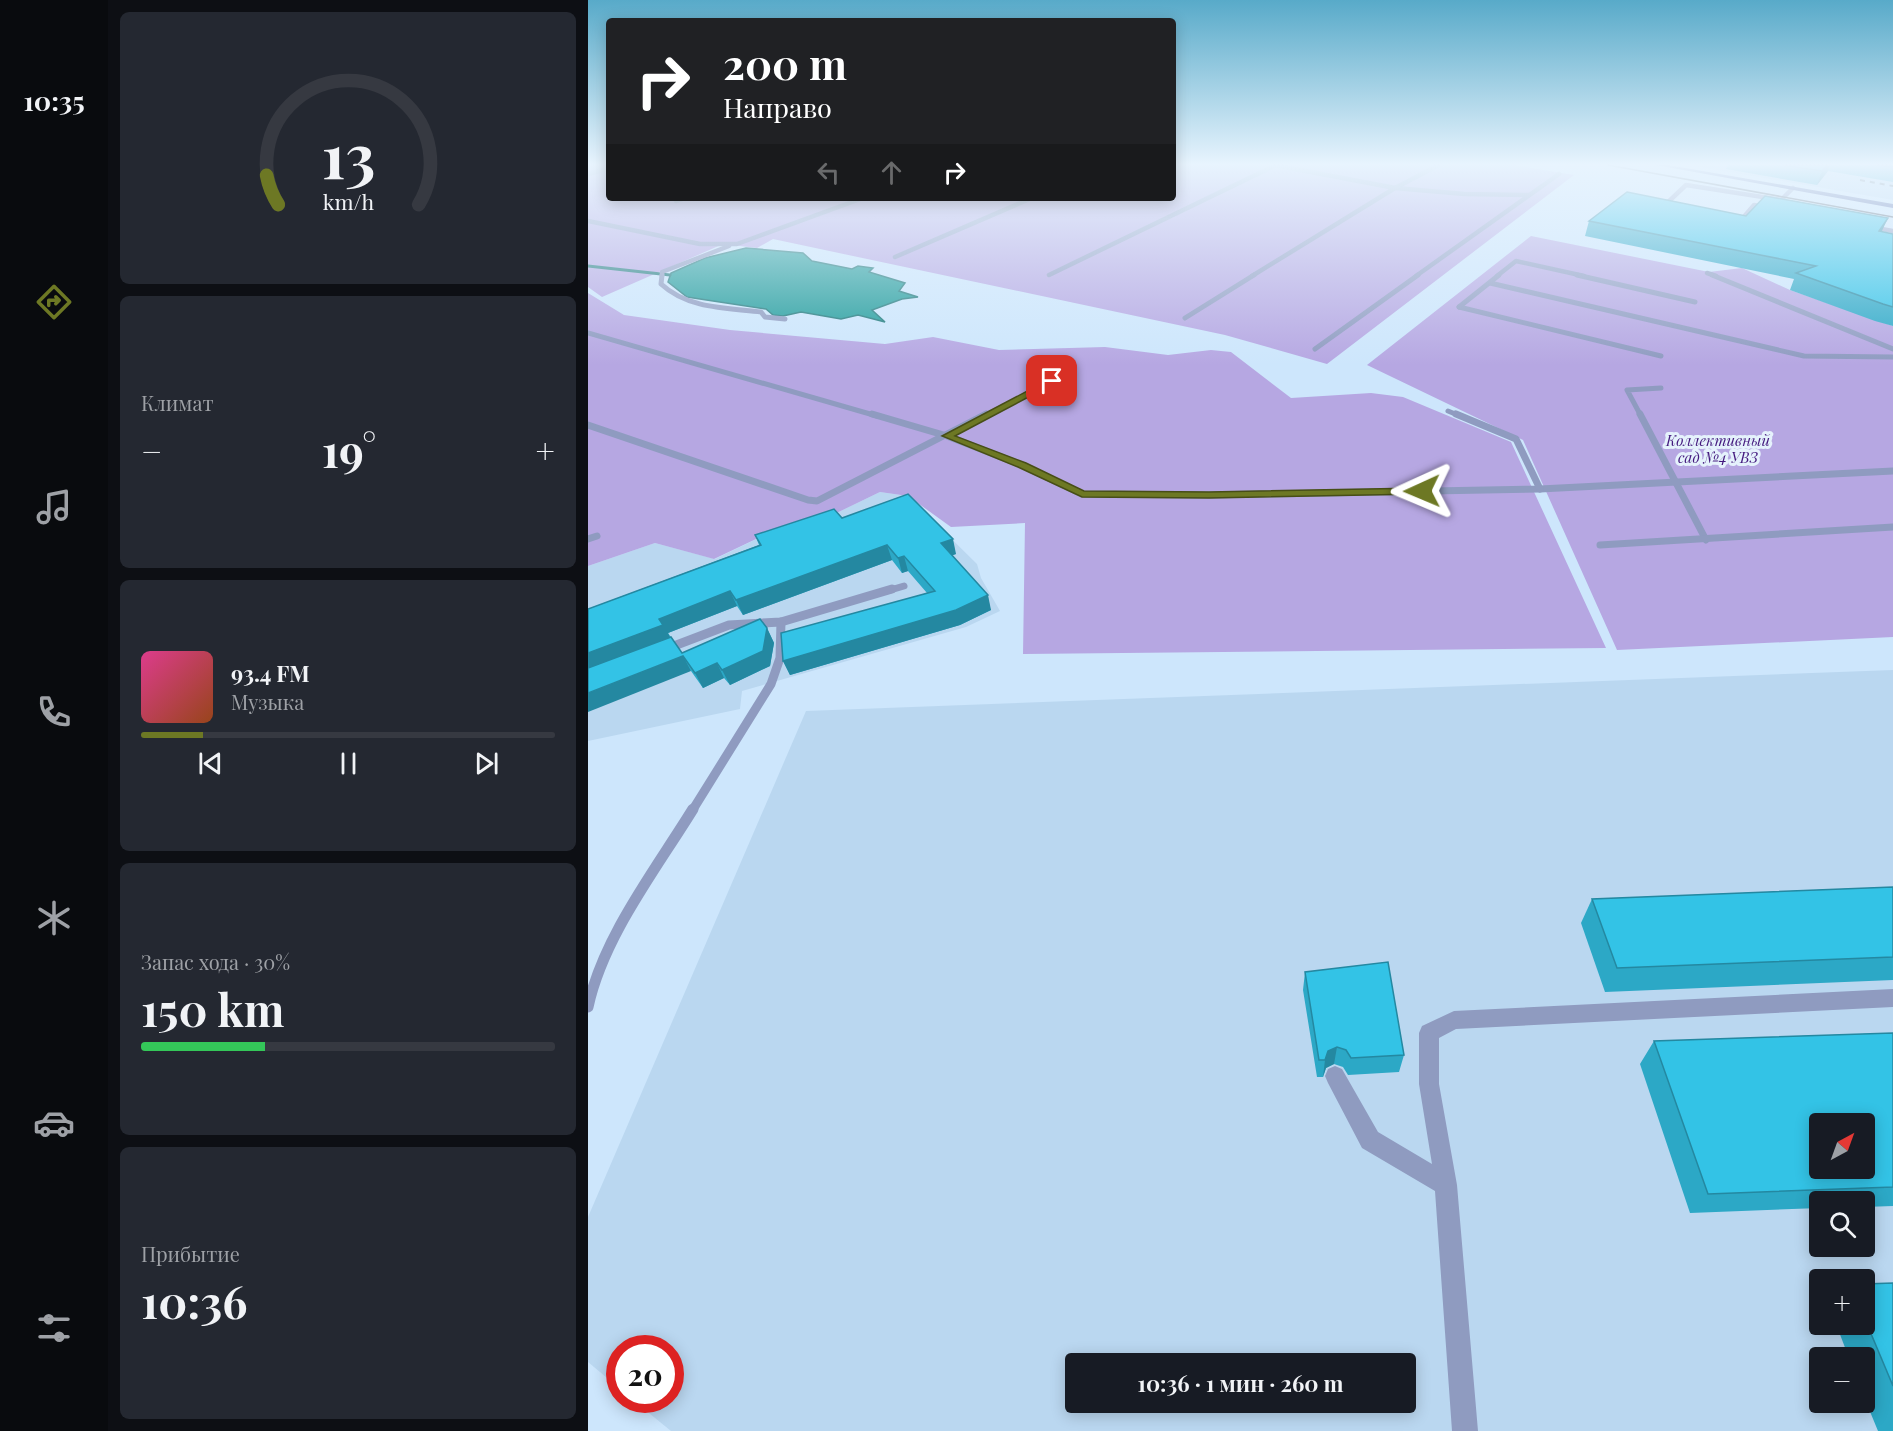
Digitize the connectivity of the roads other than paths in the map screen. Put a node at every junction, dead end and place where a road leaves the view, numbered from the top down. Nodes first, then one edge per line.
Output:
1 (640, 232) edge
2 (770, 232) edge
3 (954, 232) edge
4 (1138, 232) edge
5 (1324, 232) edge
6 (1478, 232) edge
7 (737, 244) junction
8 (895, 257) dead end
9 (1707, 273) dead end
10 (1049, 275) dead end
11 (1490, 283) junction
12 (1695, 302) dead end
13 (1185, 318) dead end
14 (785, 319) dead end
15 (588, 333) edge
16 (1315, 349) dead end
17 (1893, 349) edge
18 (1661, 356) dead end
19 (1893, 357) edge
20 (1052, 381) dead end
21 (1661, 388) dead end
22 (1449, 411) dead end
23 (588, 425) edge
24 (947, 436) junction
25 (1893, 471) edge
26 (1677, 484) junction
27 (1540, 489) junction
28 (1893, 527) edge
29 (597, 536) dead end
30 (588, 539) edge
31 (1706, 540) junction
32 (1600, 544) dead end
33 (904, 586) dead end
34 (781, 622) junction
35 (653, 654) edge
36 (1893, 998) edge
37 (588, 1008) edge
38 (1335, 1076) dead end
39 (1446, 1185) junction
40 (1465, 1431) edge

1 - 7 lane
2 - 7 lane
3 - 8 lane
4 - 10 lane
5 - 13 lane
6 - 16 lane
7 - 14 lane
9 - 17 lane
11 - 12 lane
11 - 18 lane
11 - 19 lane
15 - 24 lane
20 - 24 lane
21 - 26 lane
22 - 27 lane
23 - 24 lane
24 - 27 lane
25 - 26 lane
26 - 27 lane
26 - 31 lane
28 - 31 lane
29 - 30 lane
31 - 32 lane
33 - 34 lane
34 - 35 lane
34 - 37 lane
36 - 39 street
38 - 39 street
39 - 40 street

